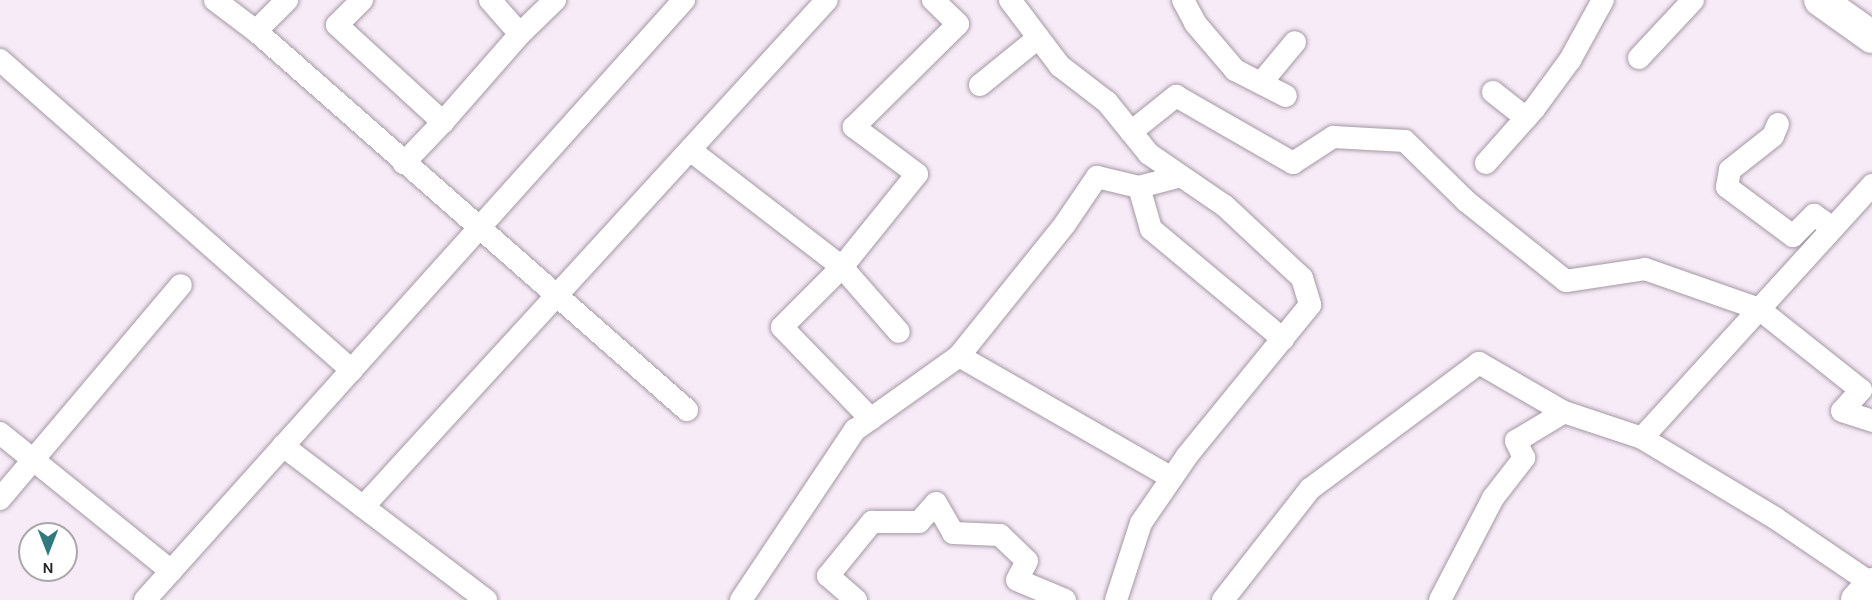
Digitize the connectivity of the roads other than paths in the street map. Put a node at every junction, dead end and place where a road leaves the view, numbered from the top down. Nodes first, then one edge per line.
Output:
1 (215, 0) edge
2 (287, 0) edge
3 (362, 0) edge
4 (490, 0) edge
5 (555, 0) edge
6 (684, 0) edge
7 (827, 0) edge
8 (933, 0) edge
9 (1010, 0) edge
10 (1183, 0) edge
11 (1603, 0) edge
12 (1693, 0) edge
13 (1820, 0) edge
14 (256, 31) junction
15 (520, 34) junction
16 (1872, 37) edge
17 (1038, 38) junction
18 (1295, 42) dead end
19 (1639, 57) dead end
20 (0, 60) edge
21 (1261, 83) junction
22 (980, 85) dead end
23 (1493, 92) dead end
24 (1286, 96) dead end
25 (1526, 118) junction
26 (443, 122) junction
27 (1778, 124) dead end
28 (1131, 132) junction
29 (690, 150) junction
30 (404, 163) junction
31 (1486, 163) dead end
32 (1181, 176) junction
33 (1872, 185) edge
34 (1138, 187) junction
35 (1833, 228) junction
36 (478, 229) junction
37 (842, 267) junction
38 (181, 285) dead end
39 (556, 297) junction
40 (1759, 309) junction
41 (899, 332) dead end
42 (1283, 339) junction
43 (959, 357) junction
44 (352, 370) junction
45 (687, 410) dead end
46 (1564, 412) junction
47 (871, 419) junction
48 (1872, 421) edge
49 (0, 433) edge
50 (1642, 438) junction
51 (284, 446) junction
52 (33, 461) junction
53 (1172, 478) junction
54 (0, 499) edge
55 (363, 507) junction
56 (171, 572) junction
57 (1872, 584) edge
58 (145, 600) edge
59 (486, 600) edge
60 (741, 600) edge
61 (856, 600) edge
62 (1065, 600) edge
63 (1116, 600) edge
64 (1223, 600) edge
65 (1441, 600) edge
66 (1857, 600) edge

1 - 14 street
2 - 14 street
3 - 26 street
4 - 15 street
5 - 15 street
6 - 36 street
7 - 29 street
8 - 37 street
9 - 17 street
10 - 21 street
11 - 25 street
12 - 19 street
13 - 16 street
14 - 30 street
15 - 26 street
17 - 22 street
17 - 28 street
18 - 21 street
20 - 44 street
21 - 24 street
23 - 25 street
25 - 31 street
26 - 30 street
27 - 35 street
28 - 32 street
28 - 40 street
29 - 37 street
29 - 39 street
30 - 36 street
32 - 34 street
32 - 42 street
33 - 35 street
34 - 42 street
34 - 43 street
35 - 40 street
36 - 39 street
36 - 44 street
37 - 41 street
37 - 47 street
38 - 52 street
39 - 45 street
39 - 55 street
40 - 48 street
40 - 50 street
42 - 53 street
43 - 47 street
43 - 53 street
44 - 51 street
46 - 50 street
46 - 64 street
46 - 65 street
47 - 60 street
49 - 52 street
50 - 57 street
51 - 55 street
51 - 56 street
52 - 54 street
52 - 56 street
53 - 63 street
55 - 59 street
56 - 58 street
57 - 66 street
61 - 62 street

